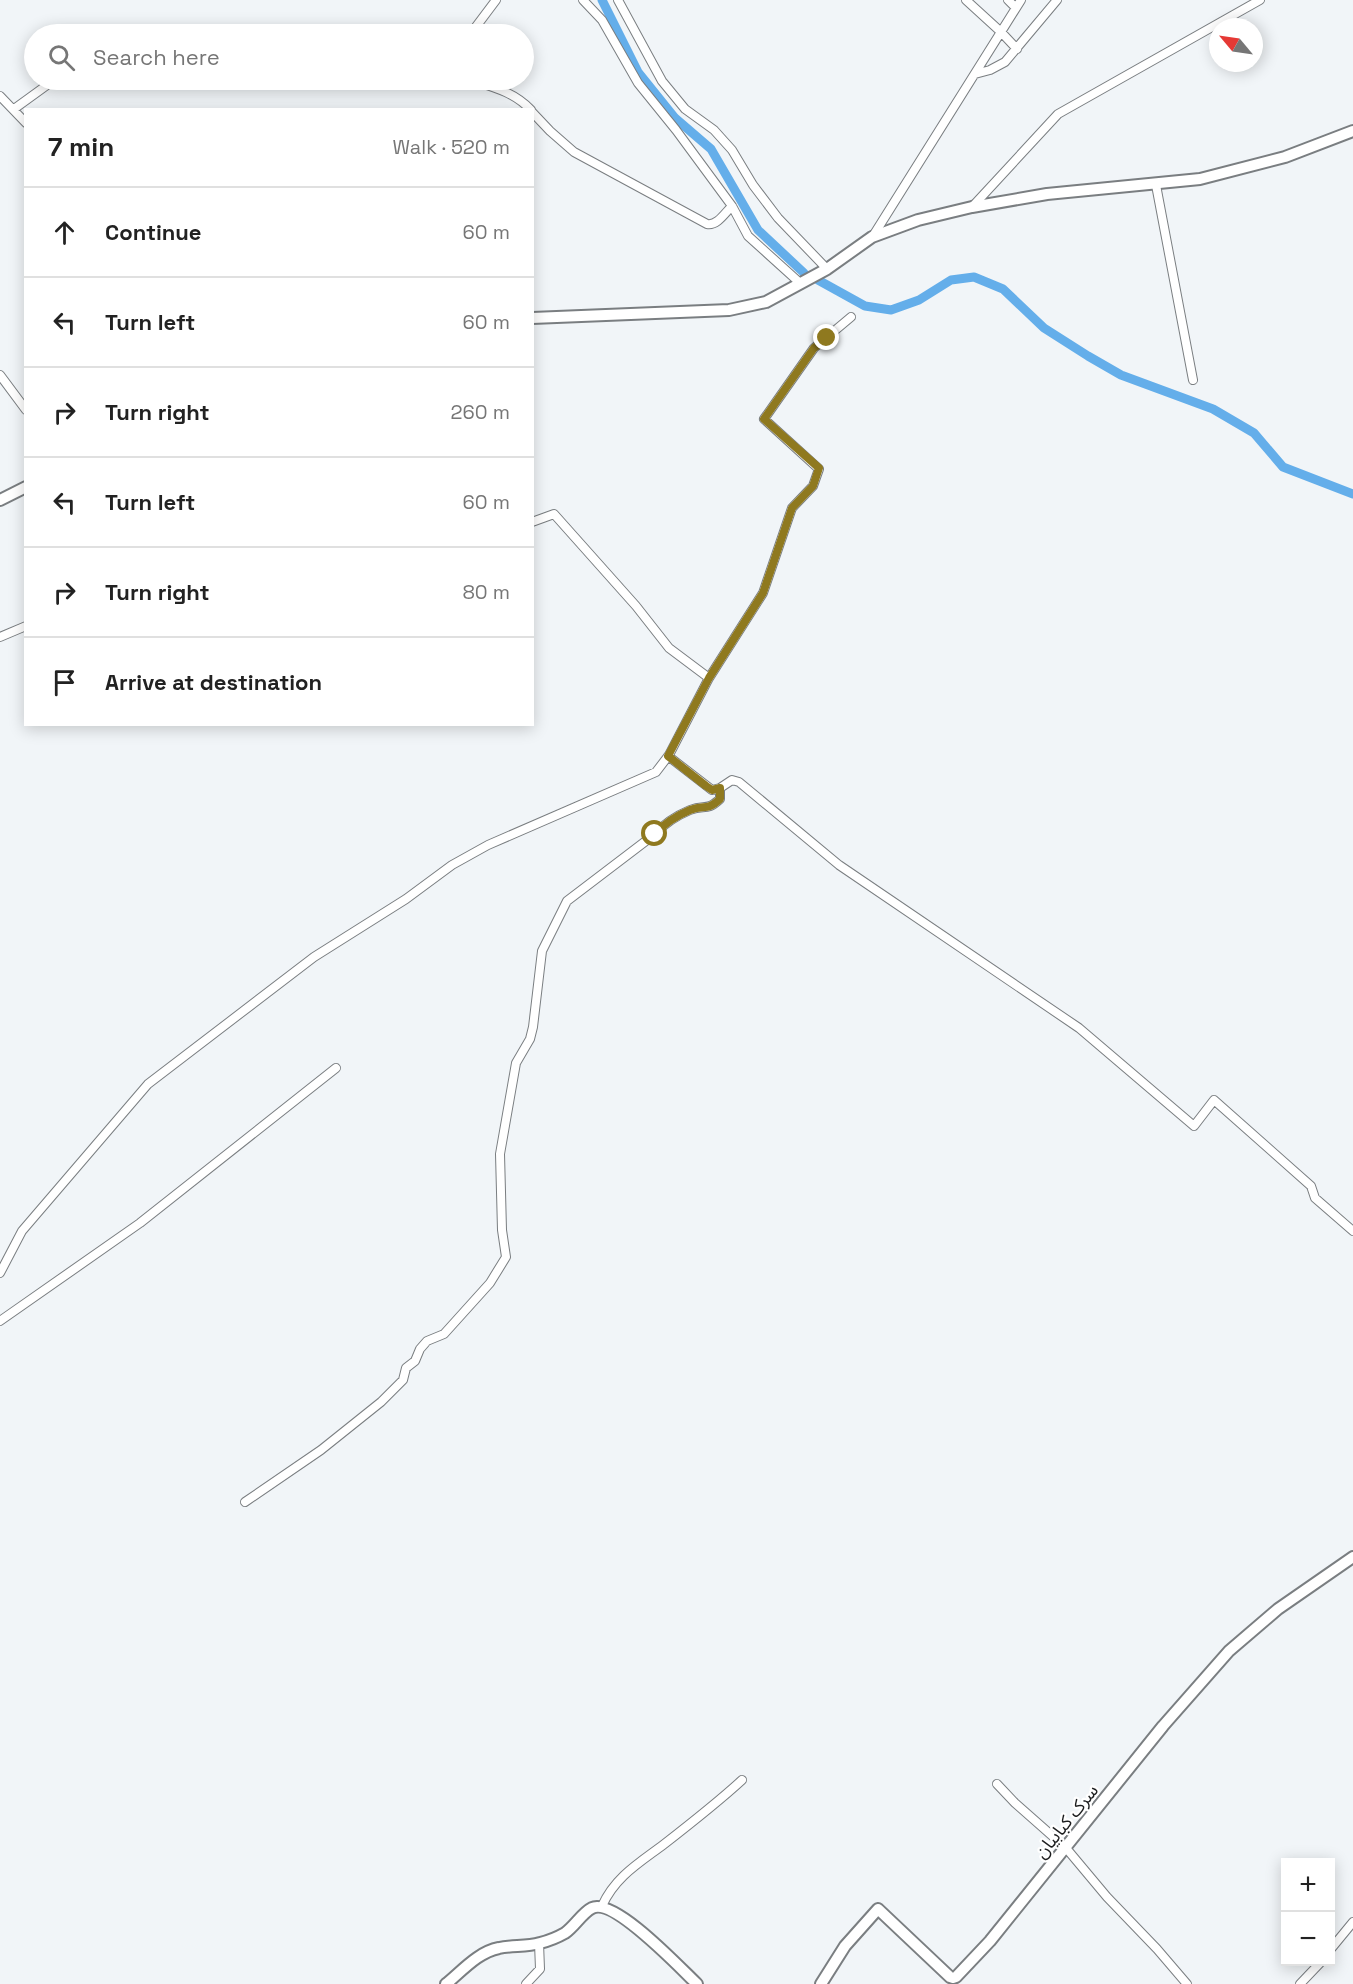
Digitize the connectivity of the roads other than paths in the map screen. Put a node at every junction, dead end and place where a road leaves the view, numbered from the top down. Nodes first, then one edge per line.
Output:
1 (496, 0) edge
2 (583, 0) edge
3 (618, 0) edge
4 (966, 0) edge
5 (1008, 0) edge
6 (1021, 0) edge
7 (1057, 0) edge
8 (1260, 0) edge
9 (1016, 8) junction
10 (478, 24) edge
11 (1001, 32) junction
12 (1017, 49) junction
13 (975, 74) junction
14 (40, 90) edge
15 (505, 90) edge
16 (0, 96) edge
17 (529, 108) edge
18 (14, 109) junction
19 (534, 113) edge
20 (24, 121) edge
21 (1353, 131) edge
22 (1156, 185) junction
23 (732, 206) junction
24 (972, 207) junction
25 (872, 237) junction
26 (827, 269) junction
27 (800, 283) junction
28 (851, 316) dead end
29 (534, 318) edge
30 (0, 375) edge
31 (1193, 380) dead end
32 (24, 407) edge
33 (24, 488) edge
34 (0, 500) edge
35 (534, 521) edge
36 (24, 627) edge
37 (0, 637) edge
38 (709, 678) junction
39 (668, 756) junction
40 (720, 788) junction
41 (336, 1068) dead end
42 (1353, 1231) edge
43 (0, 1273) edge
44 (0, 1321) edge
45 (245, 1502) dead end
46 (1353, 1557) edge
47 (742, 1780) dead end
48 (997, 1784) dead end
49 (1066, 1848) junction
50 (602, 1906) junction
51 (1353, 1922) edge
52 (539, 1943) junction
53 (1335, 1944) edge
54 (1317, 1966) edge
55 (446, 1984) edge
56 (526, 1984) edge
57 (697, 1984) edge
58 (821, 1984) edge
59 (1187, 1984) edge
60 (1300, 1984) edge

1 - 10 street
2 - 23 street
3 - 26 street
4 - 11 street
5 - 9 street
6 - 9 street
7 - 12 street
8 - 24 street
9 - 11 street
11 - 12 street
11 - 13 street
12 - 13 street
13 - 25 street
14 - 18 street
15 - 17 street
16 - 18 street
18 - 20 street
19 - 23 street
21 - 22 street
22 - 24 street
22 - 31 street
23 - 27 street
24 - 25 street
25 - 26 street
26 - 27 street
27 - 29 street
28 - 38 street
30 - 32 street
33 - 34 street
35 - 38 street
36 - 37 street
38 - 39 street
39 - 40 street
39 - 43 street
40 - 42 street
40 - 45 street
41 - 44 street
46 - 49 street, سرک کبابیان
47 - 50 street
48 - 49 street
49 - 58 street, سرک کبابیان
49 - 59 street
50 - 52 street
50 - 57 street
51 - 53 street
52 - 55 street
52 - 56 street
54 - 60 street

